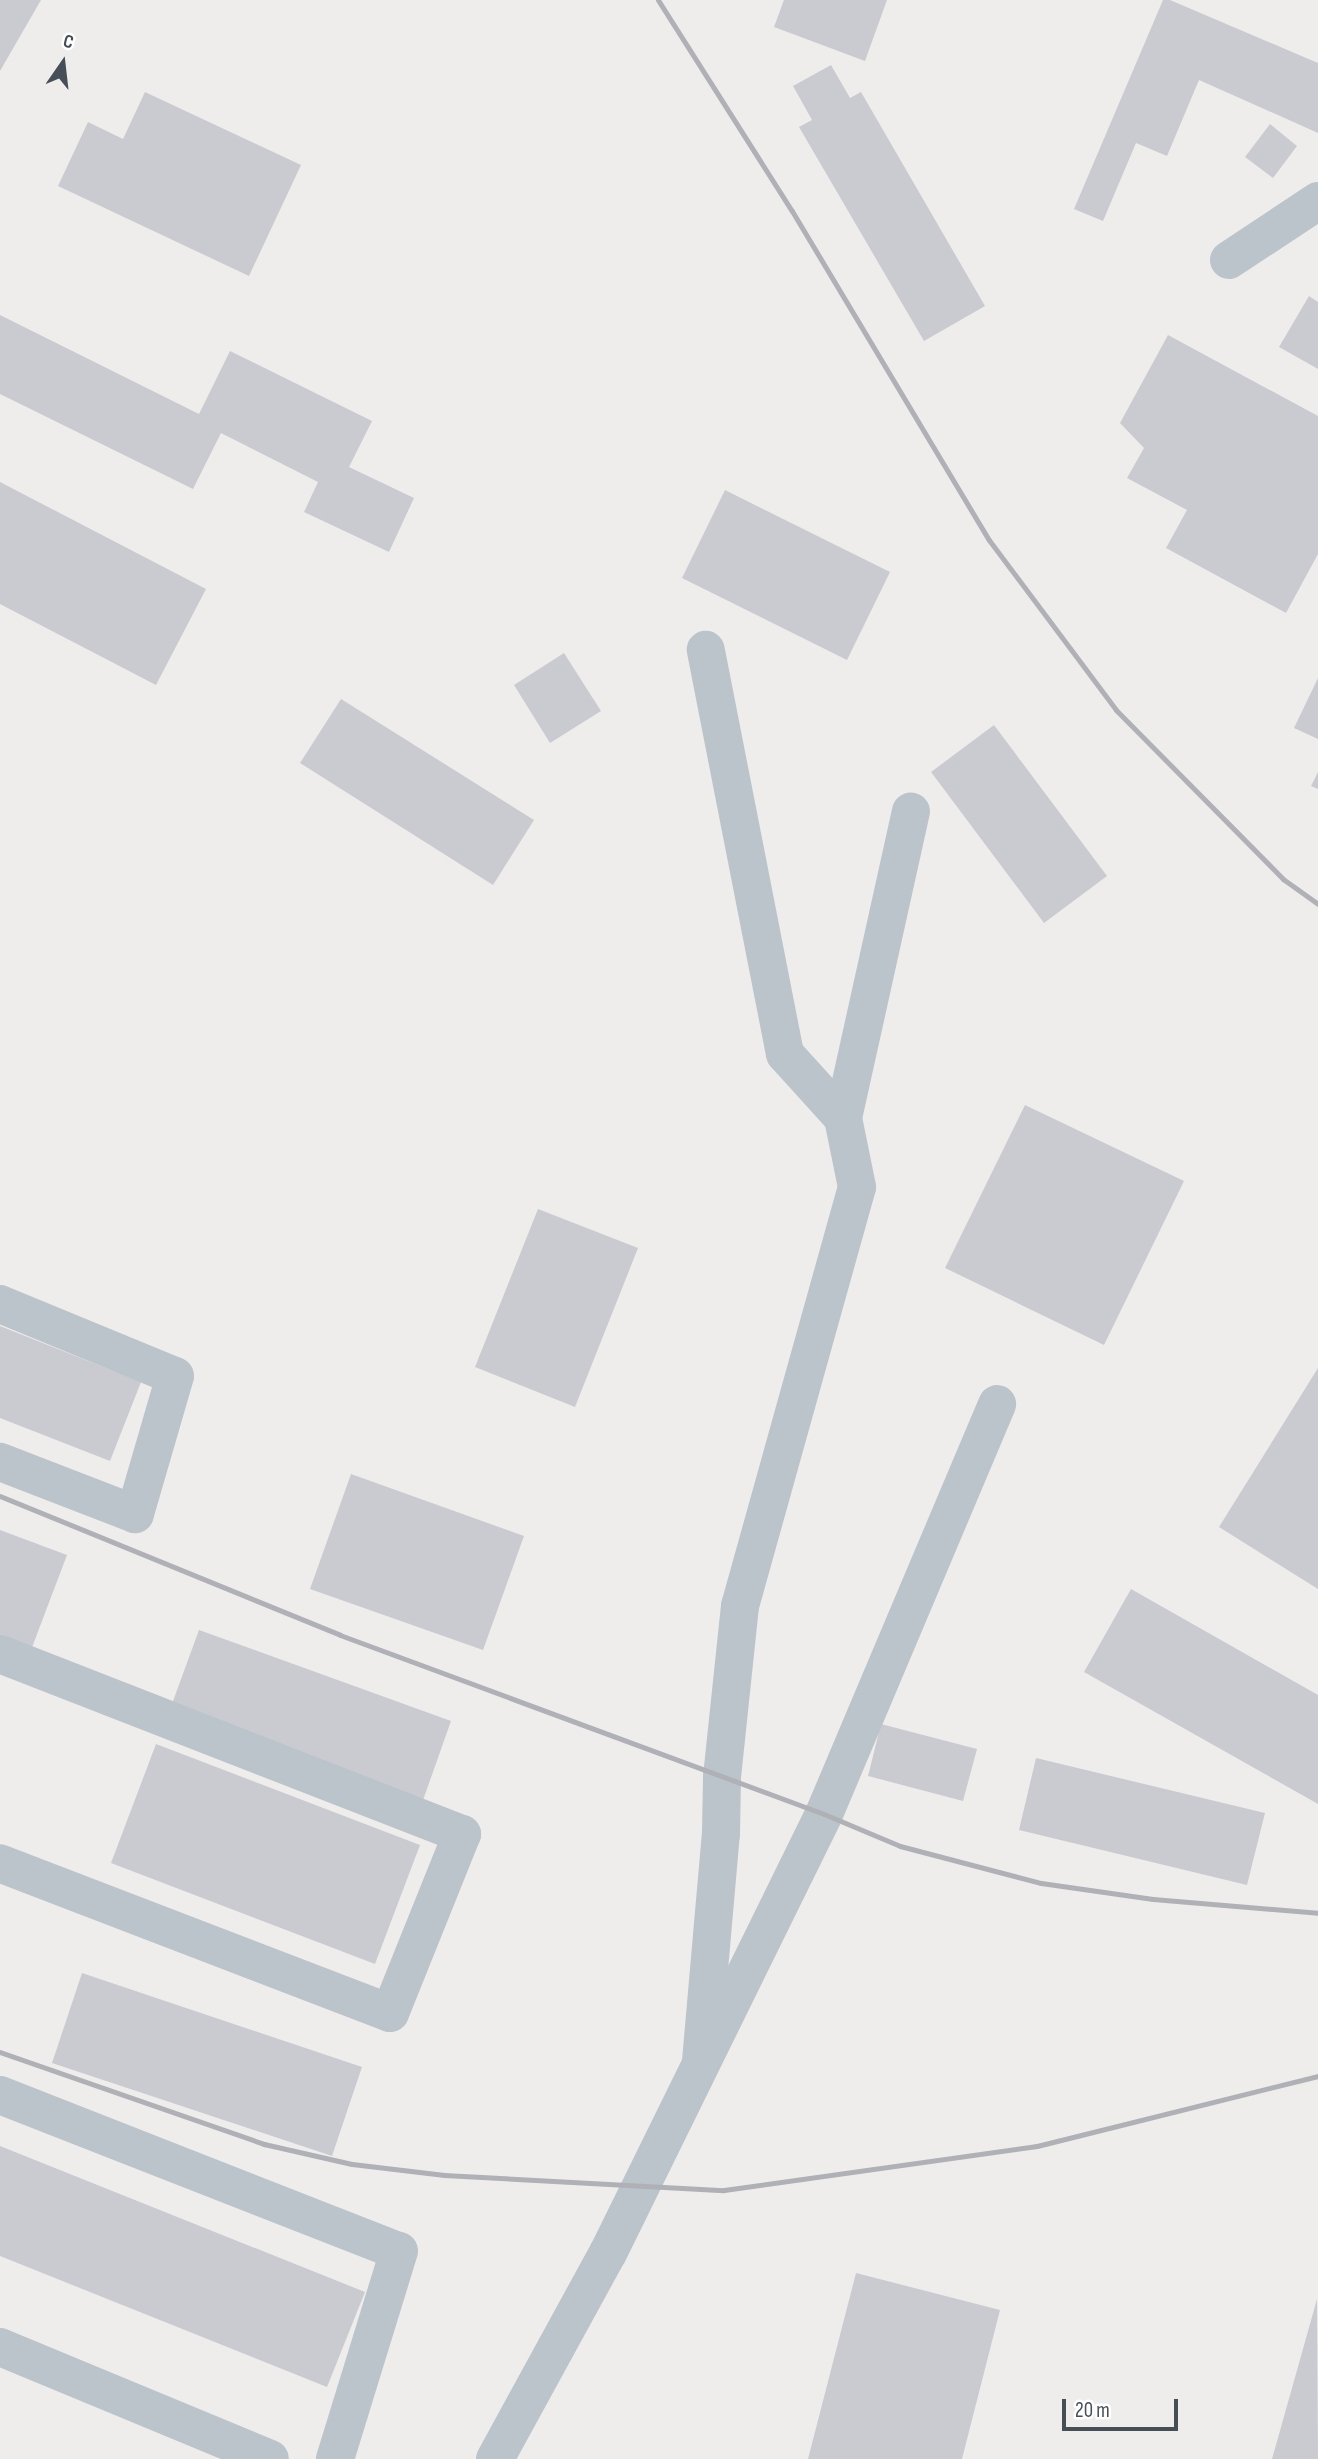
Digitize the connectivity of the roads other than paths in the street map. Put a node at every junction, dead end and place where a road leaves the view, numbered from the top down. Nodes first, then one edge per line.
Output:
1 (1318, 201) edge
2 (1229, 260) dead end
3 (706, 650) dead end
4 (911, 811) dead end
5 (843, 1118) junction
6 (0, 1304) edge
7 (997, 1404) dead end
8 (0, 1462) edge
9 (0, 1654) edge
10 (0, 1863) edge
11 (701, 2061) junction
12 (0, 2095) edge
13 (0, 2347) edge
14 (270, 2459) edge
15 (335, 2459) edge
16 (495, 2459) edge

1 - 2 street
3 - 5 street
4 - 5 street
5 - 11 street
6 - 8 street
7 - 11 street
9 - 10 street
11 - 16 street
12 - 15 street
13 - 14 street

